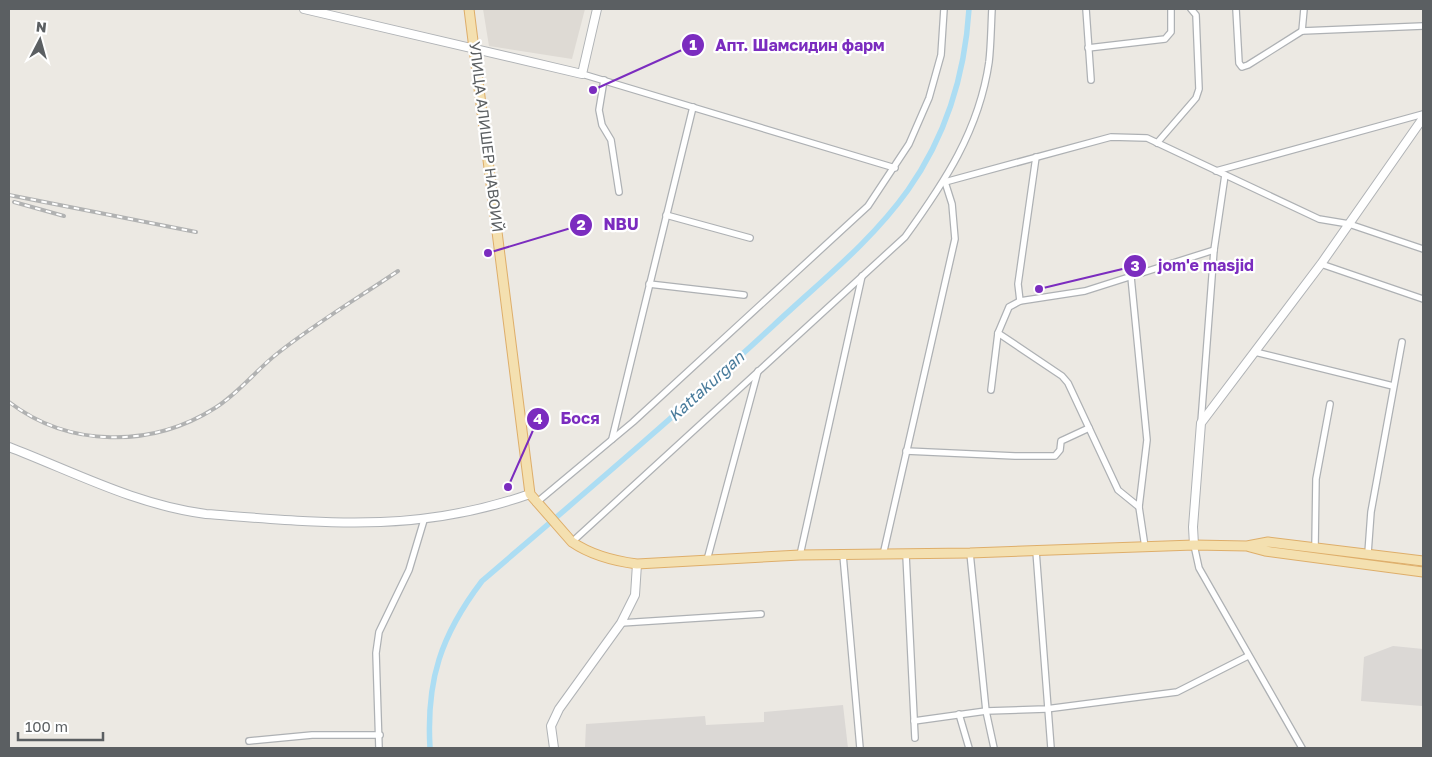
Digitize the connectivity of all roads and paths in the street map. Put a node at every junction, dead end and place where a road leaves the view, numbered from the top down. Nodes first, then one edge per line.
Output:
1 (304, 9) edge
2 (469, 9) edge
3 (597, 9) edge
4 (944, 9) edge
5 (992, 9) edge
6 (1086, 9) edge
7 (1172, 9) edge
8 (1175, 9) edge
9 (1191, 9) edge
10 (1236, 9) edge
11 (1304, 9) edge
12 (1423, 26) edge
13 (1302, 31) junction
14 (475, 47) junction
15 (1088, 48) junction
16 (582, 74) junction
17 (604, 80) junction
18 (1091, 80) dead end
19 (693, 107) junction
20 (1423, 114) edge
21 (1423, 118) edge
22 (1157, 143) junction
23 (1036, 157) junction
24 (894, 168) junction
25 (1216, 171) junction
26 (1225, 175) junction
27 (945, 182) junction
28 (619, 192) dead end
29 (666, 214) junction
30 (1349, 224) junction
31 (750, 238) dead end
32 (1423, 249) edge
33 (1214, 250) junction
34 (1322, 264) junction
35 (862, 276) junction
36 (1131, 277) junction
37 (648, 284) junction
38 (744, 295) dead end
39 (1423, 299) edge
40 (1020, 301) junction
41 (998, 333) junction
42 (1402, 342) dead end
43 (1254, 352) junction
44 (758, 371) junction
45 (1393, 386) junction
46 (991, 390) dead end
47 (1330, 404) dead end
48 (1201, 423) junction
49 (1089, 428) junction
50 (612, 439) junction
51 (9, 447) edge
52 (906, 451) junction
53 (530, 494) junction
54 (536, 503) junction
55 (1140, 507) junction
56 (424, 520) junction
57 (572, 542) junction
58 (1194, 545) junction
59 (1248, 546) junction
60 (1145, 547) junction
61 (1315, 547) junction
62 (1036, 551) junction
63 (970, 553) junction
64 (1368, 553) junction
65 (800, 555) junction
66 (843, 555) junction
67 (882, 555) junction
68 (906, 555) junction
69 (707, 560) junction
70 (1423, 561) edge
71 (637, 564) junction
72 (1423, 572) edge
73 (761, 614) dead end
74 (621, 623) junction
75 (1248, 656) junction
76 (1046, 709) junction
77 (986, 711) junction
78 (959, 714) junction
79 (914, 721) junction
80 (380, 735) junction
81 (915, 738) dead end
82 (249, 741) dead end
83 (379, 748) edge
84 (554, 748) edge
85 (860, 748) edge
86 (969, 748) edge
87 (994, 748) edge
88 (1051, 748) edge
89 (1302, 748) edge

1 - 14 street
2 - 14 main road, УЛИЦА АЛИШЕР НАВОИЙ
3 - 16 street
4 - 24 street
5 - 27 street
6 - 15 street
7 - 8 street
7 - 15 street
9 - 22 street
10 - 13 street
11 - 13 street
12 - 13 street
14 - 16 street
14 - 53 main road, УЛИЦА АЛИШЕР НАВОИЙ
15 - 18 street
16 - 17 street
17 - 19 street
17 - 28 street
19 - 24 street
19 - 29 street
20 - 25 street
21 - 30 street
22 - 23 street
22 - 25 street
23 - 27 street
23 - 40 street
24 - 50 street
25 - 26 street
26 - 30 street
26 - 33 street
27 - 35 street
27 - 52 street
29 - 31 street
29 - 37 street
30 - 32 street
30 - 34 street
33 - 36 street
33 - 48 street
34 - 39 street
34 - 43 street
35 - 44 street
35 - 65 street
36 - 40 street
36 - 55 street
37 - 38 street
37 - 50 street
40 - 41 street
41 - 46 street
41 - 49 street
42 - 45 street
43 - 45 street
43 - 48 street
44 - 57 street
44 - 69 street
45 - 64 street
47 - 61 street
48 - 58 street
49 - 52 street
49 - 55 street
50 - 54 street
51 - 56 street
52 - 67 street
53 - 54 main road, УЛИЦА АЛИШЕР НАВОИЙ
53 - 56 street
54 - 57 main road, УЛИЦА АЛИШЕР НАВОИЙ
55 - 60 street
56 - 80 street
57 - 71 main road
58 - 59 main road
58 - 60 main road
58 - 75 street
59 - 61 main road
59 - 72 main road
60 - 62 main road
61 - 64 main road
62 - 63 main road
62 - 76 street
63 - 68 main road
63 - 77 street
64 - 70 main road
65 - 66 main road
65 - 69 main road
66 - 67 main road
66 - 85 street
67 - 68 main road
68 - 79 street
69 - 71 main road
71 - 74 street
73 - 74 street
74 - 84 street
75 - 76 street
75 - 89 street
76 - 77 street
76 - 88 street
77 - 78 street
77 - 87 street
78 - 79 street
78 - 86 street
79 - 81 street
80 - 82 street
80 - 83 street

